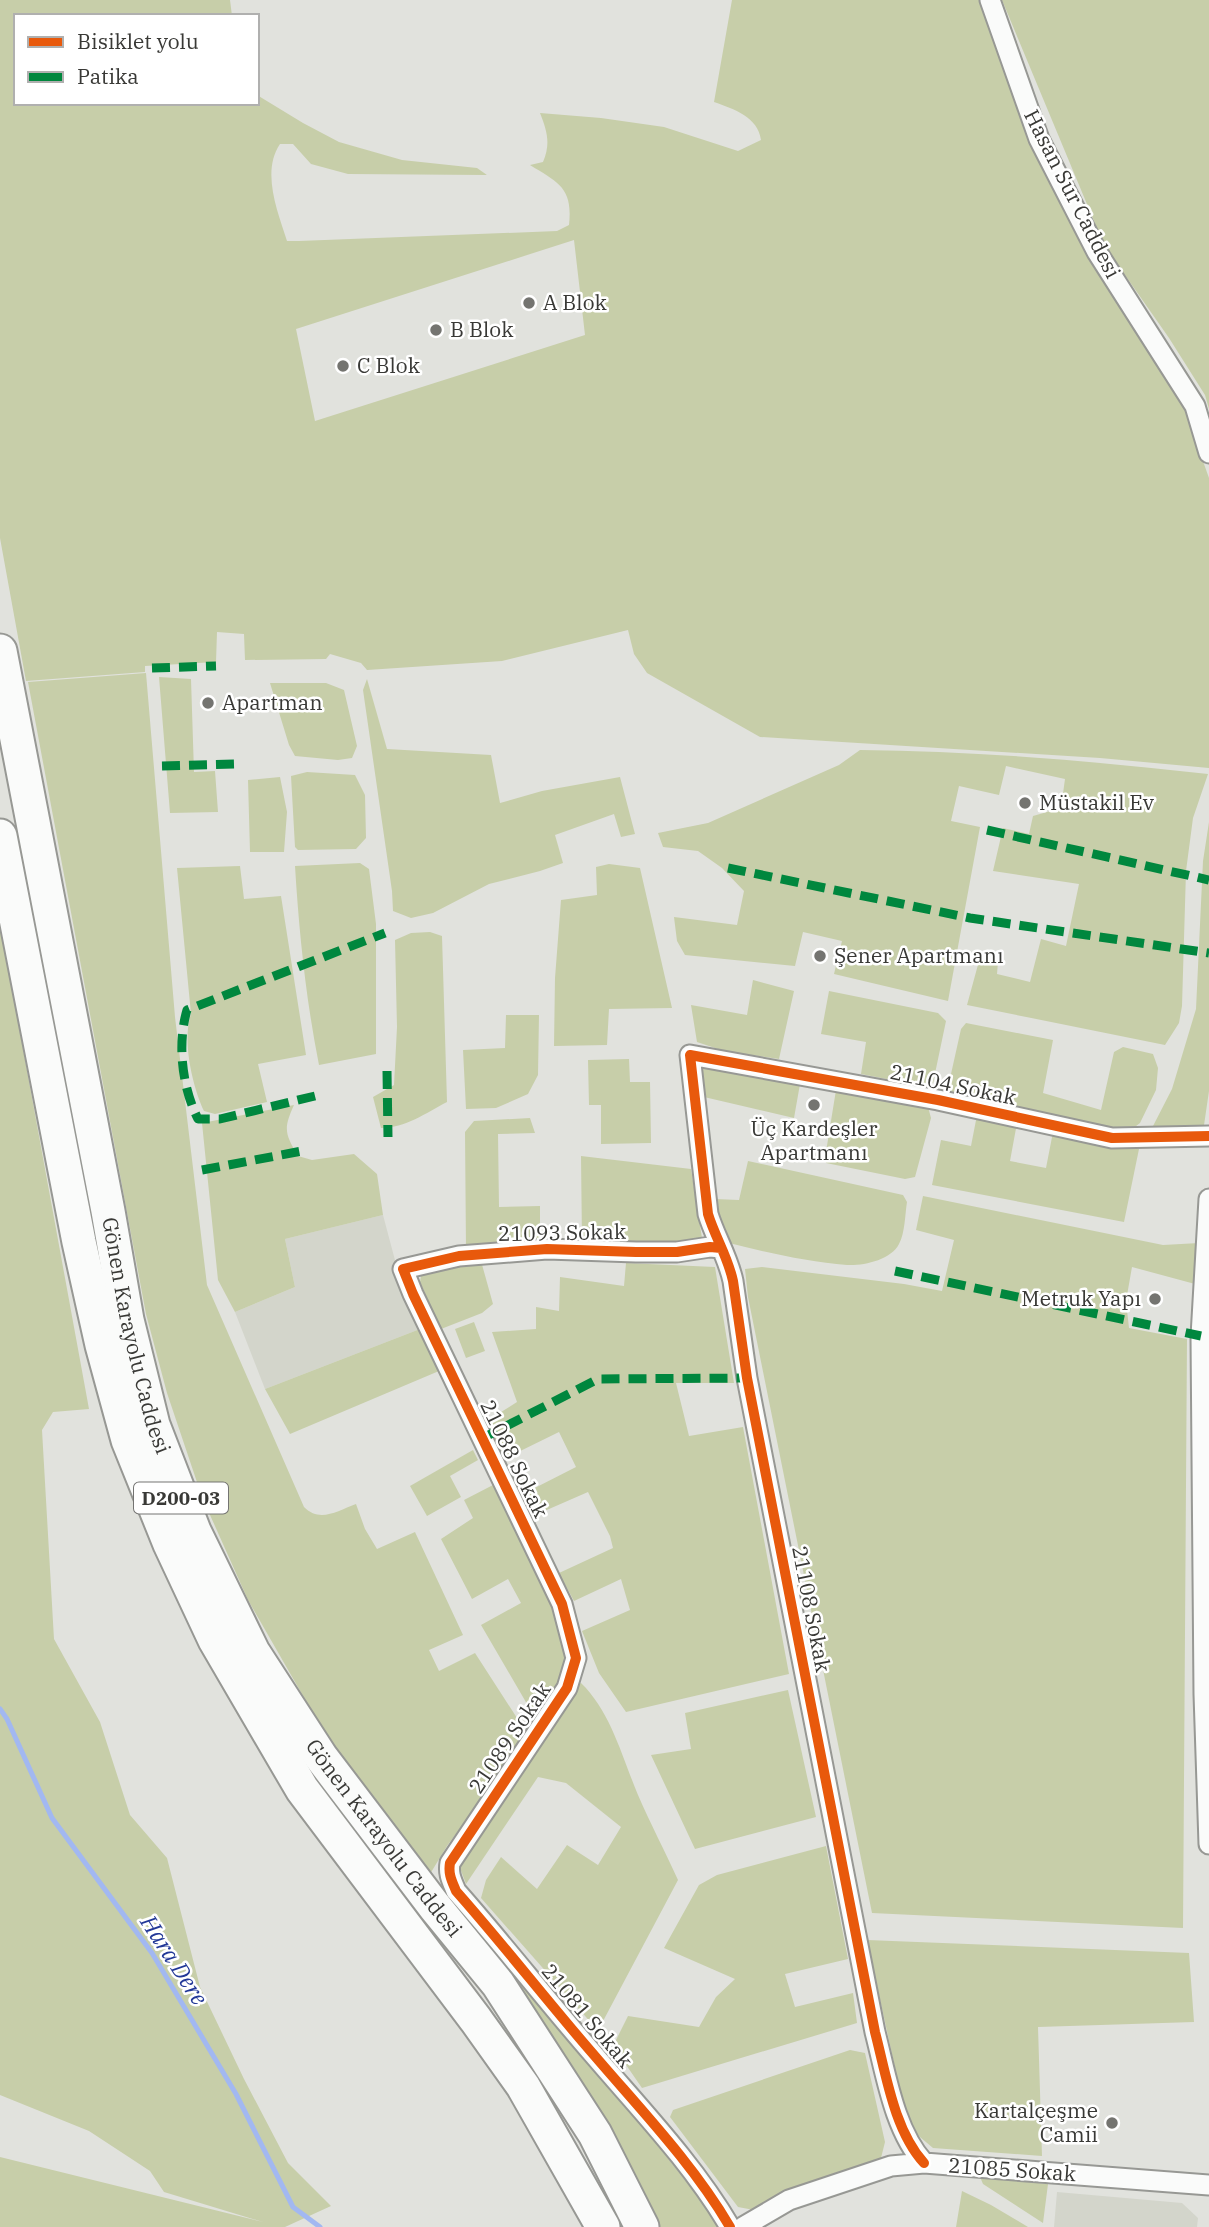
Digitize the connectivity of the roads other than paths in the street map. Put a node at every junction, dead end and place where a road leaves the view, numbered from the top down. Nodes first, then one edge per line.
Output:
1 (990, 0) edge
2 (1209, 453) edge
3 (0, 651) edge
4 (0, 836) edge
5 (690, 1055) joint
6 (1209, 1136) edge
7 (1209, 1199) edge
8 (722, 1248) junction
9 (403, 1269) joint
10 (574, 1670) joint
11 (474, 1826) joint
12 (1209, 1844) edge
13 (899, 2119) junction
14 (924, 2163) junction
15 (891, 2166) junction
16 (1209, 2185) edge
17 (603, 2227) edge
18 (642, 2227) edge
19 (730, 2227) edge
20 (743, 2227) edge

1 - 2 street, Hasan Sur Caddesi
3 - 18 highway, Gönen Karayolu Caddesi / D200-03
4 - 17 highway, Gönen Karayolu Caddesi / D200-03
5 - 6 street, 21104 Sokak
5 - 8 street, 21108 Sokak
7 - 12 street
8 - 9 street, 21093 Sokak
8 - 13 street, 21108 Sokak
9 - 10 street, 21088 Sokak
10 - 11 street, 21089 Sokak
11 - 19 street, 21081 Sokak
13 - 14 street, 21108 Sokak
13 - 15 street, 21108 Sokak
14 - 15 street, 21085 Sokak
14 - 16 street, 21085 Sokak
15 - 20 street, 21085 Sokak

